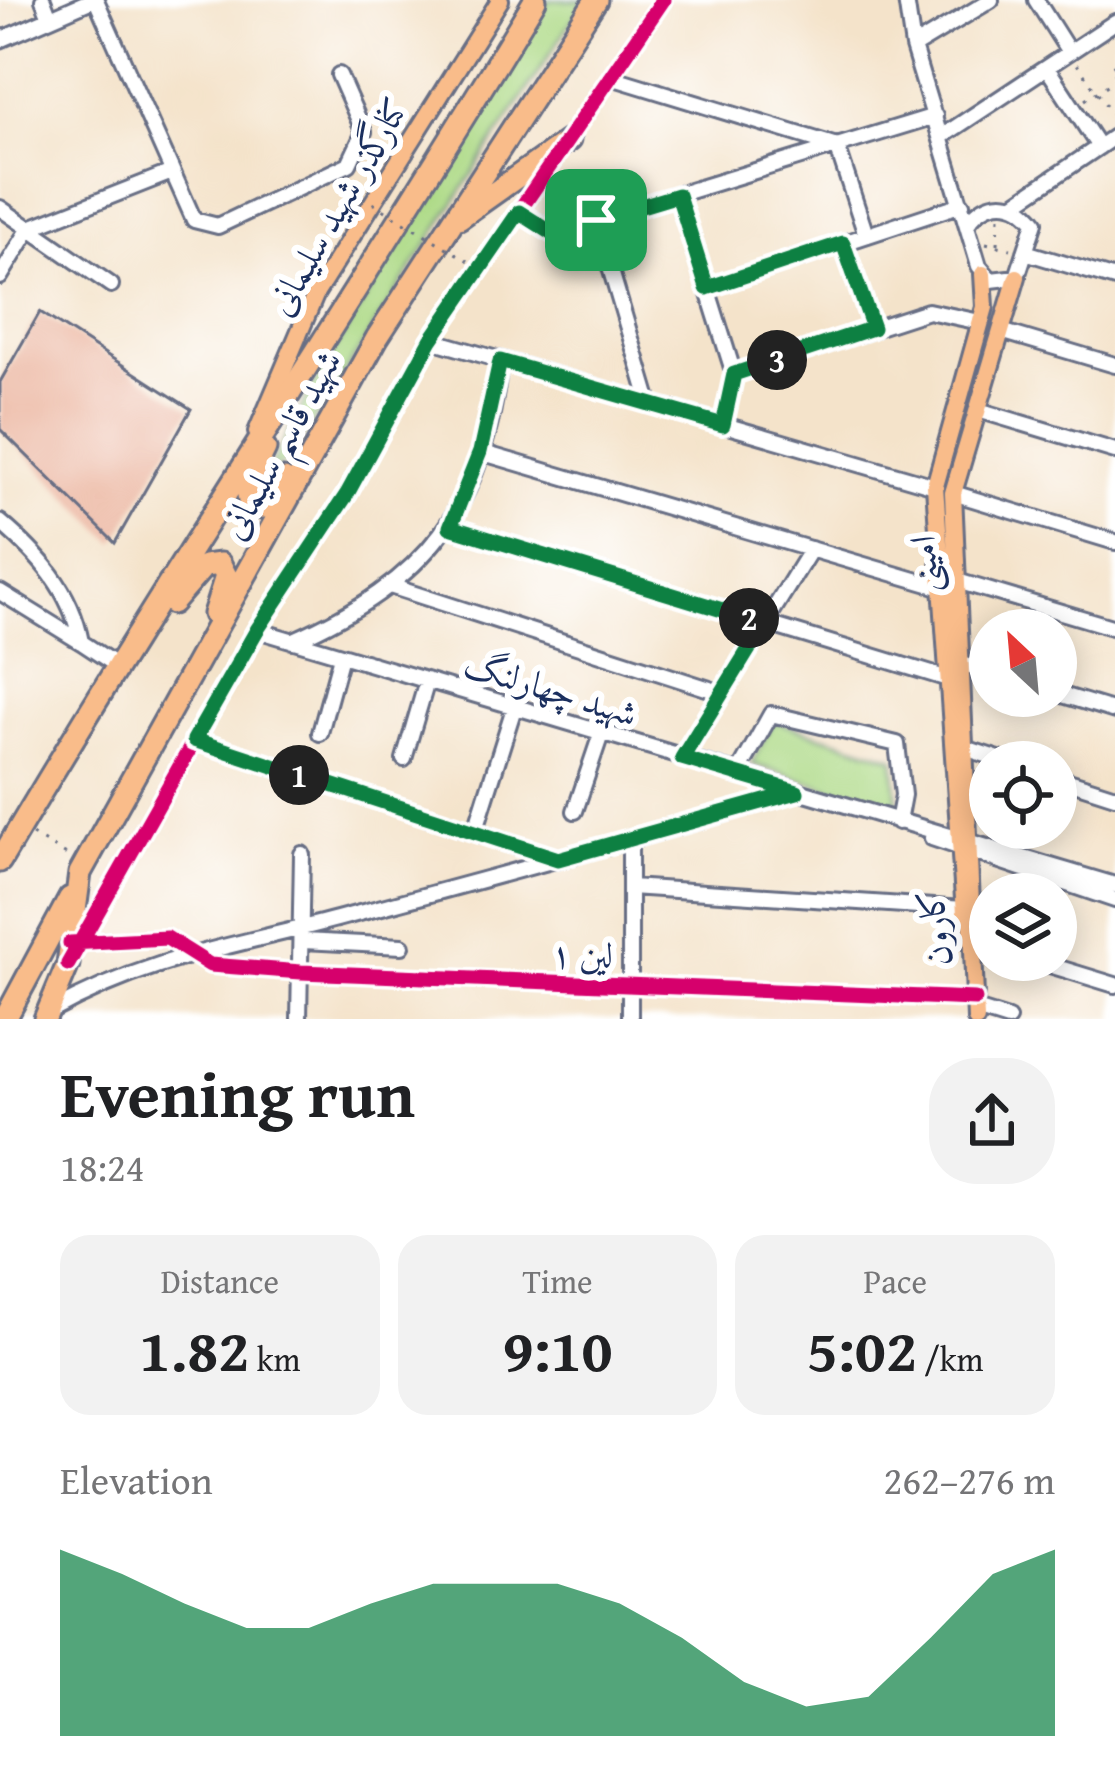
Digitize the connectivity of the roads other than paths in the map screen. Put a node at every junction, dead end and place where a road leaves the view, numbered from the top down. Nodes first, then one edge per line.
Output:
1 (43, 0) edge
2 (94, 0) edge
3 (500, 0) edge
4 (535, 0) edge
5 (596, 0) edge
6 (663, 0) edge
7 (904, 0) edge
8 (991, 0) edge
9 (1036, 0) edge
10 (50, 19) junction
11 (1115, 22) edge
12 (0, 40) edge
13 (913, 47) junction
14 (1069, 52) junction
15 (1046, 68) junction
16 (339, 75) dead end
17 (614, 77) junction
18 (935, 116) junction
19 (1115, 136) edge
20 (941, 137) junction
21 (569, 140) junction
22 (837, 146) junction
23 (1099, 147) junction
24 (172, 172) junction
25 (678, 195) junction
26 (1007, 203) junction
27 (962, 204) junction
28 (0, 208) edge
29 (519, 212) junction
30 (596, 220) junction
31 (968, 224) junction
32 (449, 225) junction
33 (31, 228) junction
34 (866, 235) junction
35 (843, 243) junction
36 (1025, 252) junction
37 (983, 274) junction
38 (0, 278) edge
39 (1017, 278) junction
40 (1115, 279) edge
41 (111, 285) dead end
42 (707, 288) junction
43 (980, 322) junction
44 (873, 328) junction
45 (1001, 331) junction
46 (431, 340) junction
47 (500, 361) junction
48 (1115, 365) edge
49 (734, 374) junction
50 (298, 378) junction
51 (650, 403) junction
52 (958, 404) junction
53 (978, 410) junction
54 (330, 420) junction
55 (723, 425) junction
56 (1115, 451) edge
57 (480, 452) junction
58 (248, 454) junction
59 (944, 489) junction
60 (0, 521) edge
61 (450, 527) junction
62 (1115, 542) edge
63 (811, 549) junction
64 (948, 584) junction
65 (393, 586) junction
66 (0, 592) edge
67 (765, 623) junction
68 (1115, 628) edge
69 (138, 629) junction
70 (257, 630) junction
71 (292, 641) junction
72 (81, 642) junction
73 (341, 656) junction
74 (962, 664) junction
75 (116, 665) junction
76 (969, 666) edge
77 (945, 678) junction
78 (427, 682) junction
79 (183, 693) junction
80 (722, 694) junction
81 (1077, 699) edge
82 (514, 708) junction
83 (1115, 711) edge
84 (320, 733) dead end
85 (601, 734) junction
86 (194, 740) junction
87 (968, 749) joint
88 (682, 758) junction
89 (404, 759) dead end
90 (737, 775) junction
91 (1077, 784) edge
92 (797, 792) junction
93 (1115, 796) edge
94 (575, 811) dead end
95 (898, 822) junction
96 (475, 832) junction
97 (630, 840) junction
98 (965, 846) junction
99 (302, 854) dead end
100 (558, 859) junction
101 (0, 861) edge
102 (969, 876) edge
103 (1115, 885) edge
104 (630, 887) junction
105 (74, 892) junction
106 (1115, 900) edge
107 (964, 909) junction
108 (969, 922) edge
109 (303, 934) junction
110 (402, 946) dead end
111 (73, 949) junction
112 (190, 952) junction
113 (302, 972) junction
114 (1077, 973) edge
115 (1115, 985) edge
116 (630, 986) junction
117 (976, 1009) edge
118 (46, 1016) edge
119 (5, 1019) edge
120 (299, 1019) edge
121 (630, 1019) edge
122 (1008, 1019) edge

1 - 10 street
2 - 10 street
2 - 24 street
3 - 58 main road, کنارگذر شهید سلیمانی
4 - 50 highway, شهید قاسم سلیمانی
5 - 32 highway, شهید قاسم سلیمانی
6 - 17 street
7 - 13 street
8 - 13 street
9 - 14 street
10 - 12 street
11 - 14 street
13 - 18 street
14 - 15 street
15 - 20 street
15 - 23 street
16 - 24 street
17 - 21 street
17 - 22 street
18 - 20 street
18 - 22 street
19 - 23 street
20 - 27 street
21 - 29 street
21 - 32 highway
22 - 25 street
22 - 34 street
23 - 26 street
24 - 33 street
25 - 30 street
25 - 42 street
26 - 31 street
26 - 36 street
27 - 31 street
27 - 34 street
28 - 33 street
29 - 30 street
29 - 46 street
30 - 51 street
31 - 37 street
32 - 54 highway, شهید قاسم سلیمانی
33 - 38 street
33 - 41 street
34 - 35 street
35 - 42 street
35 - 44 street
36 - 39 street
36 - 40 street
37 - 39 street
37 - 43 main road, امینی
39 - 45 main road, امینی
42 - 49 street
43 - 44 street
43 - 52 main road, امینی
44 - 49 street
45 - 48 street
45 - 53 main road, امینی
46 - 47 street
46 - 70 street
47 - 51 street
47 - 57 street
49 - 55 street
50 - 54 highway
50 - 58 highway, شهید قاسم سلیمانی
51 - 55 street
52 - 53 main road
52 - 59 main road, امینی
53 - 56 street
53 - 59 main road, امینی
54 - 79 highway, شهید قاسم سلیمانی
55 - 59 street
57 - 61 street
57 - 63 street
58 - 69 highway, شهید قاسم سلیمانی
59 - 62 street
59 - 64 main road, امینی
60 - 72 street
61 - 65 street
61 - 67 street
63 - 64 street
63 - 67 street
64 - 68 street
64 - 74 main road, امینی
64 - 77 main road, امینی
65 - 71 street
65 - 80 street
66 - 72 street
67 - 77 street
67 - 80 street
69 - 75 highway, شهید قاسم سلیمانی
69 - 79 highway
70 - 71 street, شهید چهارلنگ
70 - 86 street
71 - 73 street, شهید چهارلنگ
72 - 75 street
73 - 78 street, شهید چهارلنگ
73 - 84 street
74 - 76 street
74 - 87 main road, امینی
75 - 101 highway, شهید قاسم سلیمانی
77 - 98 main road, امینی
78 - 82 street, شهید چهارلنگ
78 - 89 street
79 - 105 highway, شهید قاسم سلیمانی
80 - 88 street
81 - 83 street
82 - 85 street, شهید چهارلنگ
82 - 96 street
85 - 88 street, شهید چهارلنگ
85 - 94 street
86 - 96 street
86 - 111 street
87 - 98 main road, امینی
88 - 90 street, شهید چهارلنگ
90 - 92 street, شهید چهارلنگ
90 - 95 street
91 - 93 street
92 - 95 street, شهید چهارلنگ
92 - 97 street
95 - 98 street, شهید چهارلنگ
96 - 100 street
97 - 100 street
97 - 104 street
98 - 102 main road, کارون
98 - 103 street
98 - 106 street
98 - 107 main road, کارون
99 - 109 street
100 - 109 street
104 - 107 street
104 - 116 street
105 - 111 highway, شهید قاسم سلیمانی
105 - 119 highway
107 - 108 main road, کارون
109 - 110 street
109 - 112 street
109 - 113 street
111 - 112 street, لین ۱
111 - 118 highway, شهید قاسم سلیمانی
112 - 113 street, لین ۱
112 - 118 street
113 - 116 street, لین ۱
113 - 120 street
114 - 115 street
116 - 117 street, لین ۱
116 - 121 street
117 - 122 street, لین ۱

